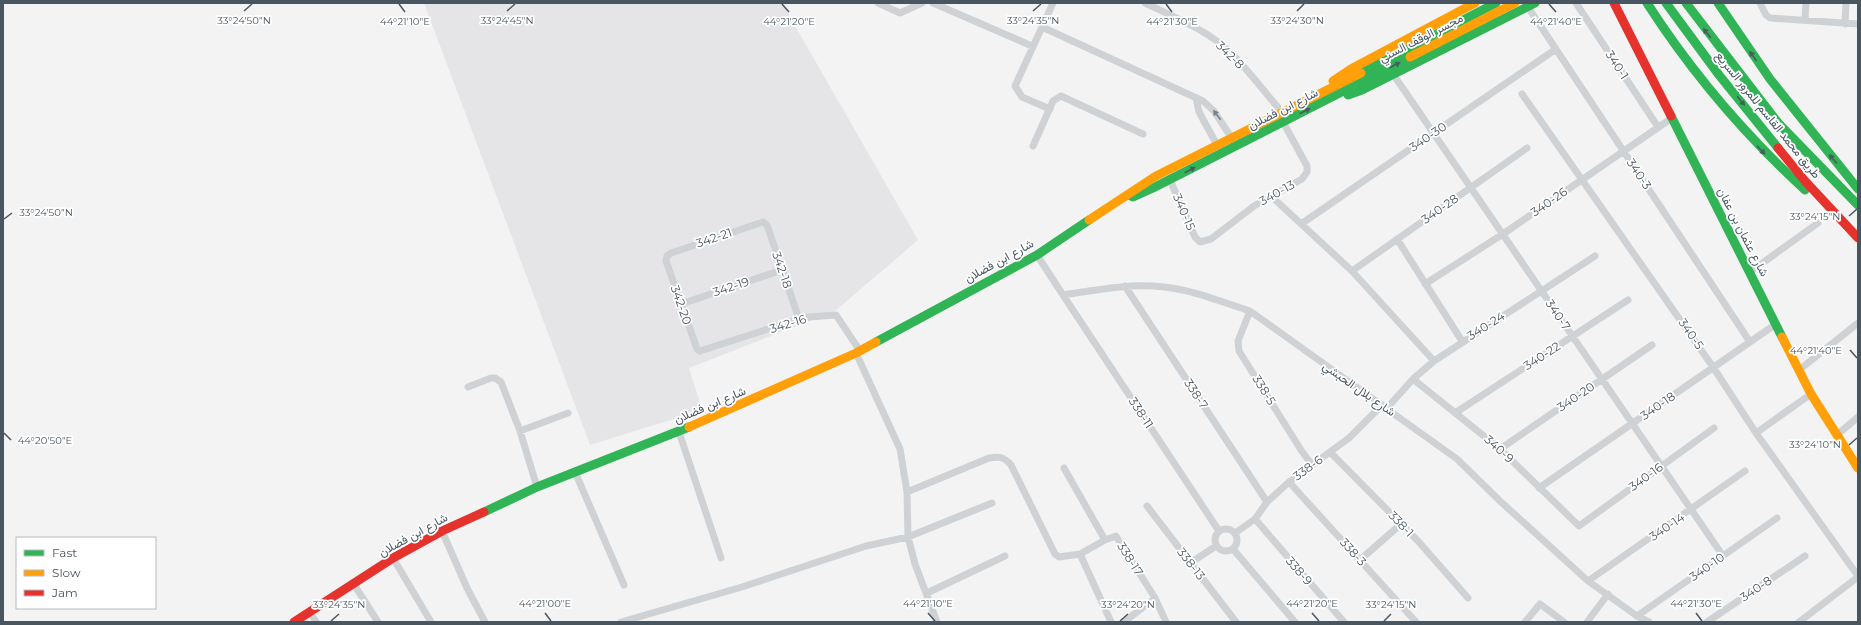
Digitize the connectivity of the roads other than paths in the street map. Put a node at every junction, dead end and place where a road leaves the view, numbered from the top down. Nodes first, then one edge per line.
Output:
1 (878, 3) edge
2 (922, 3) edge
3 (933, 3) edge
4 (1053, 3) edge
5 (1145, 3) edge
6 (1475, 3) edge
7 (1496, 3) edge
8 (1514, 3) edge
9 (1576, 3) edge
10 (1614, 3) edge
11 (1647, 3) edge
12 (1666, 3) edge
13 (1686, 3) edge
14 (1718, 3) edge
15 (1760, 3) edge
16 (1806, 3) edge
17 (1846, 3) edge
18 (1531, 5) edge
19 (1805, 20) junction
20 (1845, 24) junction
21 (1858, 24) edge
22 (1042, 27) junction
23 (1032, 46) junction
24 (1556, 49) junction
25 (1393, 74) junction
26 (1359, 79) junction
27 (1522, 94) dead end
28 (1326, 95) junction
29 (1196, 98) junction
30 (1050, 109) junction
31 (1282, 112) junction
32 (1672, 118) junction
33 (1283, 122) junction
34 (1658, 127) junction
35 (1434, 133) junction
36 (1143, 134) dead end
37 (1231, 137) junction
38 (1217, 145) junction
39 (1033, 146) dead end
40 (1527, 148) dead end
41 (1624, 151) junction
42 (1583, 179) junction
43 (1170, 180) junction
44 (1471, 187) junction
45 (1858, 189) edge
46 (1129, 195) junction
47 (1271, 196) junction
48 (1858, 205) edge
49 (763, 222) joint
50 (1818, 222) dead end
51 (1301, 224) junction
52 (1848, 228) junction
53 (1503, 234) junction
54 (1858, 238) edge
55 (1397, 240) junction
56 (1200, 242) joint
57 (1037, 255) junction
58 (667, 256) joint
59 (1595, 256) dead end
60 (782, 270) junction
61 (1352, 271) junction
62 (1750, 272) junction
63 (1424, 284) junction
64 (1125, 286) junction
65 (1542, 291) junction
66 (1063, 295) junction
67 (1628, 300) dead end
68 (681, 304) junction
69 (1250, 311) junction
70 (799, 319) junction
71 (1858, 323) edge
72 (1776, 324) junction
73 (1573, 336) junction
74 (1462, 341) junction
75 (1750, 342) junction
76 (1652, 345) dead end
77 (700, 351) joint
78 (858, 352) junction
79 (1434, 361) junction
80 (1713, 367) junction
81 (1799, 370) junction
82 (1413, 379) junction
83 (1602, 379) junction
84 (468, 387) dead end
85 (1811, 394) junction
86 (1384, 406) junction
87 (568, 413) dead end
88 (1455, 413) junction
89 (1858, 417) edge
90 (1632, 423) junction
91 (1714, 428) dead end
92 (520, 431) junction
93 (679, 432) junction
94 (1756, 433) junction
95 (1838, 434) junction
96 (1500, 449) junction
97 (1330, 452) junction
98 (1312, 465) junction
99 (1661, 466) junction
100 (1064, 468) dead end
101 (1858, 468) edge
102 (1745, 471) dead end
103 (574, 472) junction
104 (1289, 482) junction
105 (537, 487) junction
106 (1539, 488) junction
107 (907, 492) junction
108 (1267, 502) junction
109 (992, 503) dead end
110 (1147, 506) dead end
111 (1691, 510) junction
112 (1777, 518) dead end
113 (1255, 519) junction
114 (1401, 524) junction
115 (1579, 526) joint
116 (442, 531) junction
117 (1219, 531) junction
118 (1235, 533) junction
119 (908, 537) junction
120 (1105, 540) junction
121 (1216, 546) junction
122 (1233, 549) junction
123 (1080, 554) junction
124 (1005, 556) dead end
125 (1722, 556) junction
126 (1805, 556) dead end
127 (393, 558) junction
128 (721, 558) dead end
129 (1360, 560) junction
130 (1190, 563) junction
131 (1858, 576) edge
132 (1588, 581) junction
133 (353, 584) junction
134 (624, 585) dead end
135 (927, 593) junction
136 (1608, 594) junction
137 (1155, 598) junction
138 (1468, 598) dead end
139 (310, 612) junction
140 (1637, 616) junction
141 (294, 622) edge
142 (316, 622) edge
143 (378, 622) edge
144 (431, 622) edge
145 (485, 622) edge
146 (621, 622) edge
147 (937, 622) edge
148 (1111, 622) edge
149 (1124, 622) edge
150 (1166, 622) edge
151 (1236, 622) edge
152 (1295, 622) edge
153 (1344, 622) edge
154 (1416, 622) edge
155 (1525, 622) edge
156 (1564, 622) edge
157 (1587, 622) edge
158 (1648, 622) edge
159 (1707, 622) edge
160 (1799, 622) edge

1 - 2 street
3 - 23 street
4 - 22 street
5 - 31 street, 342-8
6 - 28 main road
7 - 26 main road, مجسر الوقف السني
26 -> 8 main road, مجسر الوقف السني
9 - 34 street, 340-1
10 - 32 main road, شارع عثمان بن عفان
11 -> 52 main road
12 -> 52 main road, طريق محمد القاسم للمرور السريع
48 -> 13 main road, طريق محمد القاسم للمرور السريع
45 -> 14 main road
15 - 19 street
16 - 19 street
17 - 20 street
18 - 24 street, 340-3
18 - 25 main road
19 - 20 street
20 - 21 street
22 - 23 street
22 - 29 street
23 - 30 street
24 - 35 street, 340-30
24 - 41 street, 340-3
25 - 28 main road
25 - 35 street, 340-7
26 - 28 main road, شارع ابن فضلان
27 - 42 street, 340-5
28 - 31 main road, شارع ابن فضلان
33 -> 28 main road, شارع ابن فضلان
37 -> 29 street
29 - 38 street
30 - 36 street
30 - 39 street
31 - 37 main road, شارع ابن فضلان
32 - 34 street, 340-26
32 - 62 main road, شارع عثمان بن عفان
43 -> 33 main road, شارع ابن فضلان
33 - 47 street, 340-13
34 - 41 street, 340-26
35 - 44 street, 340-7
35 - 51 street, 340-30
37 - 38 main road, شارع ابن فضلان
38 - 46 main road, شارع ابن فضلان
40 - 44 street, 340-28
41 - 42 street, 340-26
41 - 75 street, 340-3
42 - 53 street, 340-26
42 - 80 street, 340-5
43 - 46 main road, شارع ابن فضلان
43 - 56 street, 340-15
44 - 53 street, 340-7
44 - 55 street, 340-28
46 - 57 main road, شارع ابن فضلان
47 - 51 street
47 - 56 street, 340-13
49 - 58 street, 342-21
49 - 60 street, 342-18
50 - 62 street
51 - 61 street
52 - 54 main road, طريق محمد القاسم للمرور السريع
53 - 63 street, 340-26
53 - 65 street, 340-7
55 - 61 street, 340-28
55 - 63 street
57 - 66 street
57 - 78 main road, شارع ابن فضلان
58 - 68 street, 342-20
59 - 65 street, 340-24
60 - 68 street, 342-19
60 - 70 street, 342-18
61 - 79 street
62 - 72 main road, شارع عثمان بن عفان
63 - 74 street
64 - 66 street, شارع بلال الحبشي
64 - 69 street, شارع بلال الحبشي
64 - 108 street, 338-7
65 - 73 street, 340-7
65 - 74 street, 340-24
66 - 117 street, 338-11
67 - 73 street, 340-22
68 - 77 street, 342-20
69 - 86 street, شارع بلال الحبشي
69 - 98 street, 338-5
70 - 77 street, 342-16
70 - 78 street, 342-16
71 - 81 street
72 - 75 street, 340-18
72 - 81 main road, شارع عثمان بن عفان
73 - 83 street, 340-7
73 - 88 street, 340-22
74 - 79 street, 340-24
75 - 80 street, 340-18
76 - 83 street, 340-20
78 - 93 main road, شارع ابن فضلان
78 - 107 street
79 - 82 street, 340-24
80 - 90 street, 340-18
80 - 94 street, 340-5
81 - 85 main road, شارع عثمان بن عفان
82 - 86 street, 340-24
82 - 88 street, 340-9
83 - 90 street, 340-7
83 - 96 street, 340-20
84 - 92 street
85 - 94 street
85 - 95 main road, شارع عثمان بن عفان
86 - 97 street, 338-6
86 - 132 street, شارع بلال الحبشي
87 - 92 street
88 - 96 street, 340-9
89 - 95 street
90 - 99 street, 340-7
90 - 106 street, 340-18
91 - 99 street, 340-16
92 - 105 street
93 - 103 main road, شارع ابن فضلان
93 - 128 street
94 - 131 street, 340-5
95 - 101 main road, شارع عثمان بن عفان
96 - 106 street, 340-9
97 - 98 street, 338-6
97 - 114 street, 338-1
98 - 104 street, 338-6
99 - 111 street, 340-7
99 - 115 street, 340-16
100 - 120 street, 338-17
102 - 111 street, 340-14
103 - 105 main road, شارع ابن فضلان
103 - 134 street
104 - 108 street, 338-6
104 - 129 street, 338-3
105 - 116 main road, شارع ابن فضلان
106 - 115 street, 340-9
107 - 119 street
107 - 123 street
108 - 113 street, 338-6
109 - 119 street
110 - 130 street, 338-13
111 - 125 street, 340-7
111 - 132 street, 340-14
112 - 125 street, 340-10
113 - 118 street, 338-6
113 - 153 street, 338-9
114 - 129 street
114 - 138 street, 338-1
116 - 127 main road, شارع ابن فضلان
116 - 145 street
117 - 118 street
117 - 121 street
118 - 122 street
119 - 135 street
119 - 146 street
120 - 123 street
120 - 137 street, 338-17
121 - 122 street
121 - 130 street
122 - 152 street
123 - 148 street
124 - 135 street
125 - 140 street, 340-10
126 - 159 street, 340-8
127 - 133 main road, شارع ابن فضلان
127 - 144 street
129 - 154 street, 338-3
130 - 151 street, 338-13
131 - 160 street
132 - 136 street, شارع بلال الحبشي
133 - 139 main road, شارع ابن فضلان
133 - 143 street
135 - 147 street
136 - 140 street, شارع بلال الحبشي
136 - 157 street
137 - 149 street
137 - 150 street, 338-17
139 - 141 main road, شارع ابن فضلان
139 - 142 street
140 - 158 street, شارع بلال الحبشي
155 - 156 street

